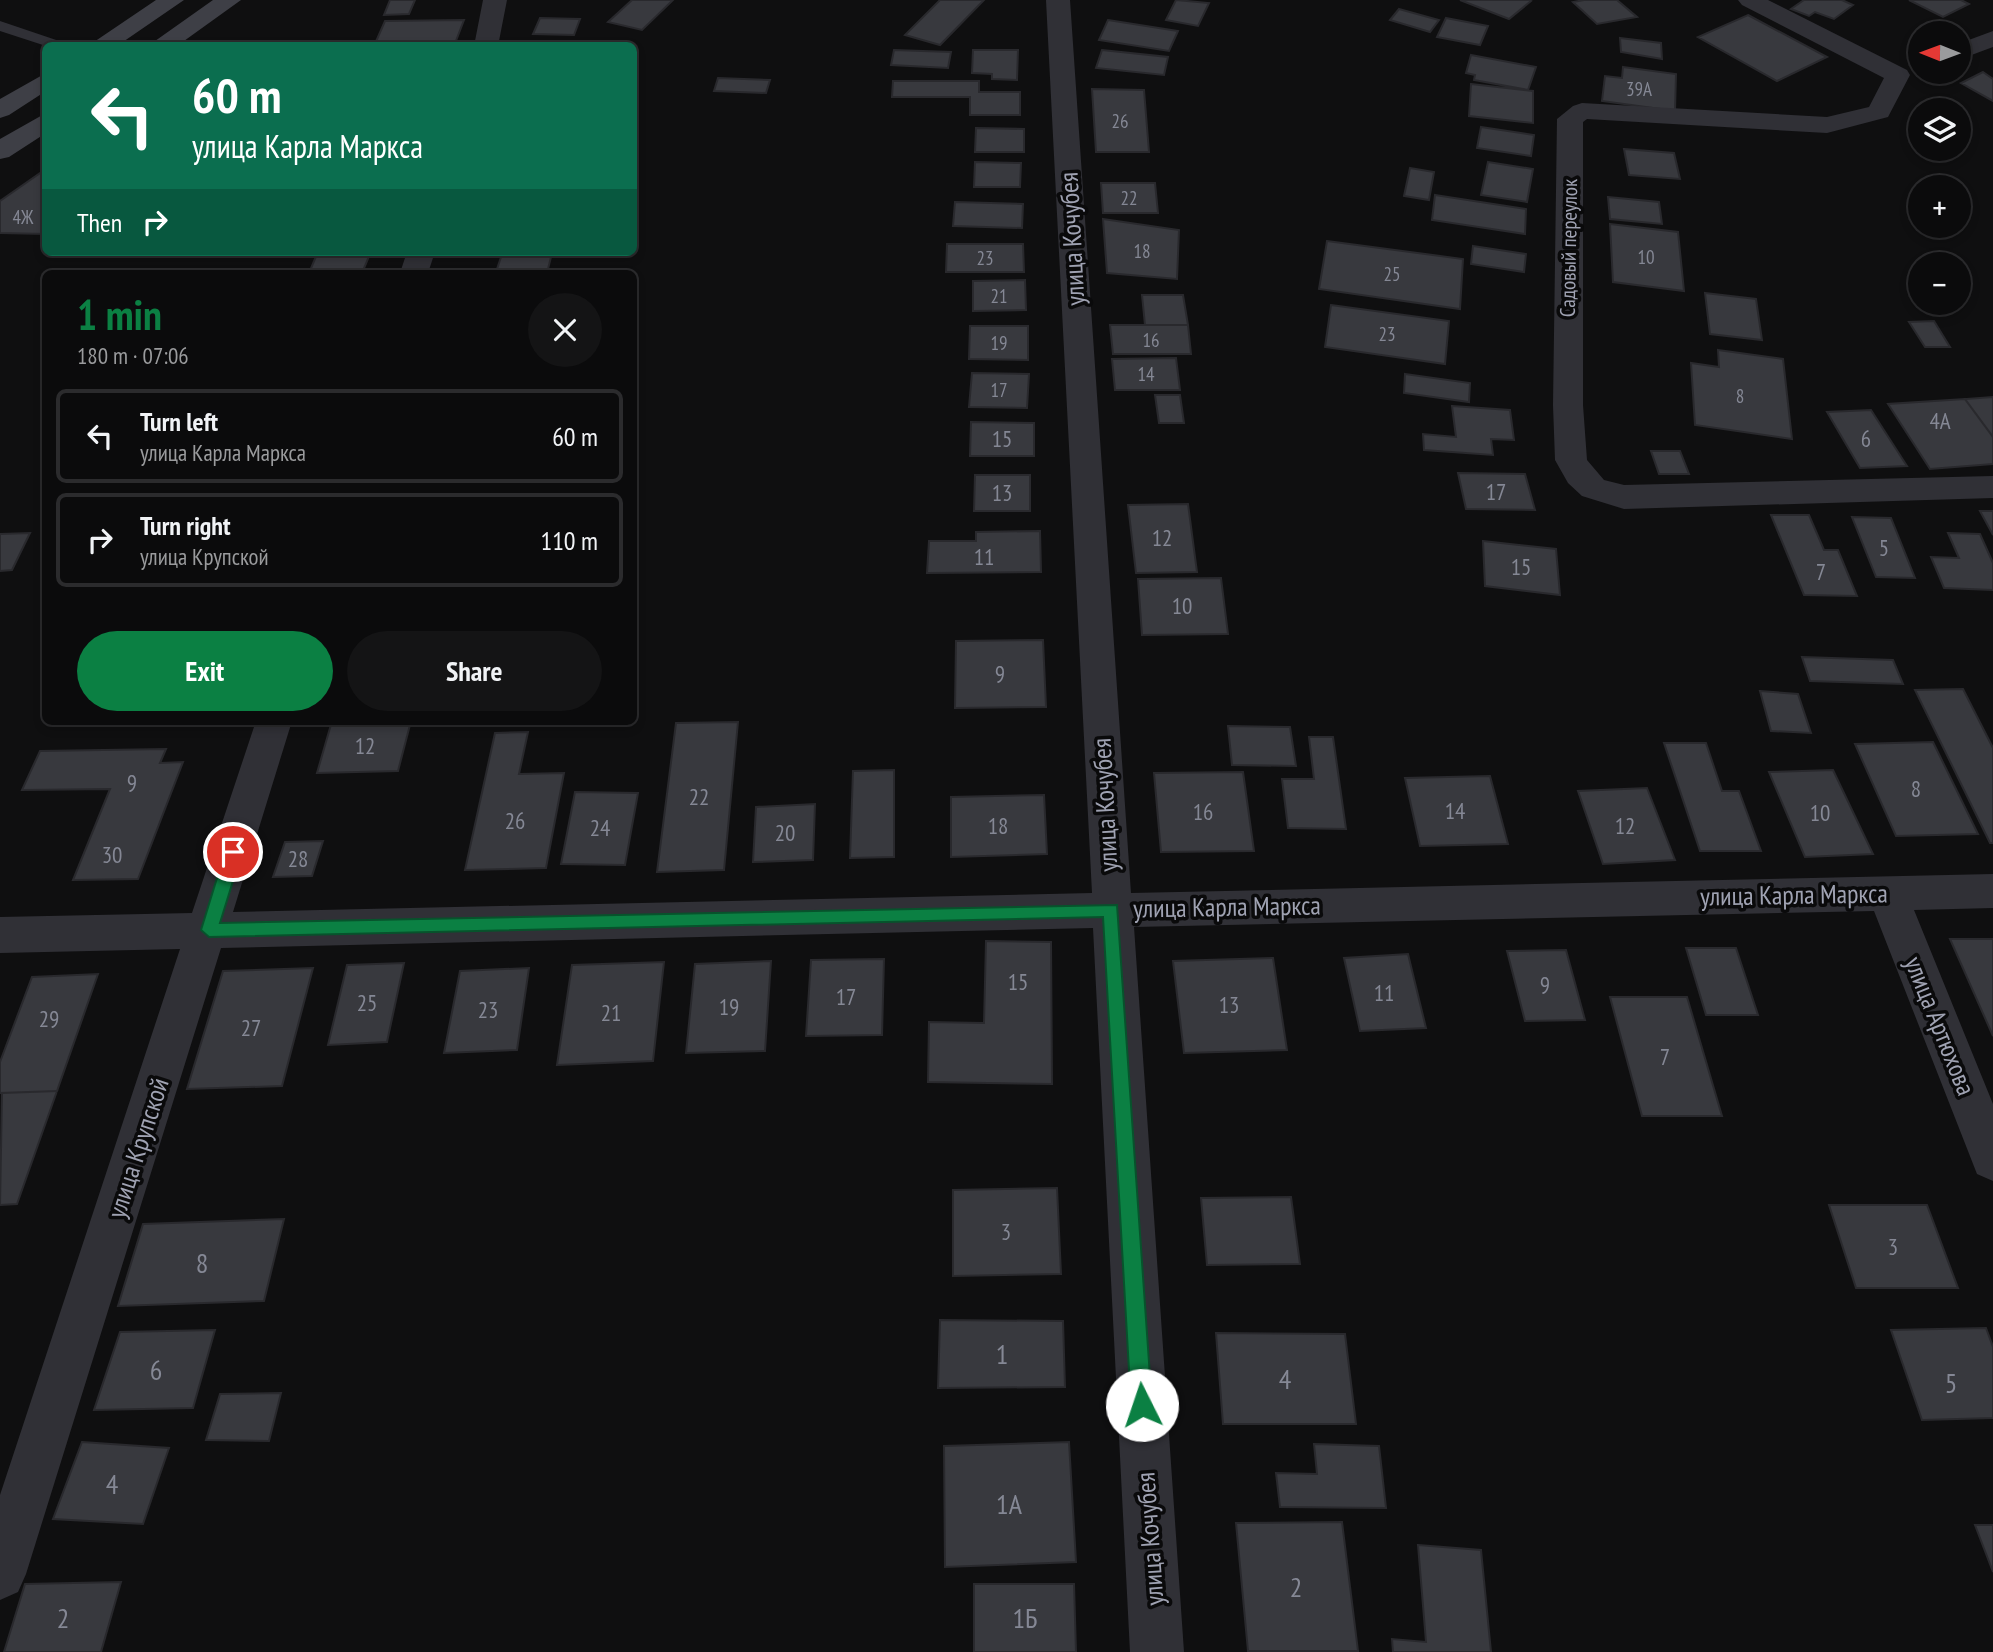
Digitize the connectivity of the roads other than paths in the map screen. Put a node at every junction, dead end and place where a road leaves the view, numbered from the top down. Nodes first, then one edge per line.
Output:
1 (172, 0) edge
2 (229, 0) edge
3 (495, 0) edge
4 (1058, 0) edge
5 (1751, 0) edge
6 (0, 26) edge
7 (1993, 38) edge
8 (48, 42) edge
9 (106, 42) edge
10 (166, 42) edge
11 (486, 42) edge
12 (1971, 47) edge
13 (1908, 71) edge
14 (1908, 72) edge
15 (42, 83) edge
16 (0, 110) edge
17 (42, 124) edge
18 (0, 151) edge
19 (1993, 487) edge
20 (273, 725) edge
21 (1993, 891) edge
22 (1887, 893) junction
23 (1111, 910) junction
24 (209, 930) junction
25 (0, 934) edge
26 (1993, 1159) edge
27 (0, 1574) edge
28 (1157, 1652) edge

1 - 9 main road
2 - 10 main road
3 - 11 street
4 - 23 street, улица Кочубея
5 - 13 street, Садовый переулок
6 - 8 lane
7 - 12 street
14 - 19 street, Садовый переулок
15 - 16 main road
17 - 18 main road
20 - 24 street, улица Крупской
21 - 22 street, улица Карла Маркса
22 - 23 street, улица Карла Маркса
22 - 26 street, улица Артюхова
23 - 24 street, улица Карла Маркса
23 - 28 street, улица Кочубея
24 - 25 street, улица Карла Маркса
24 - 27 street, улица Крупской

